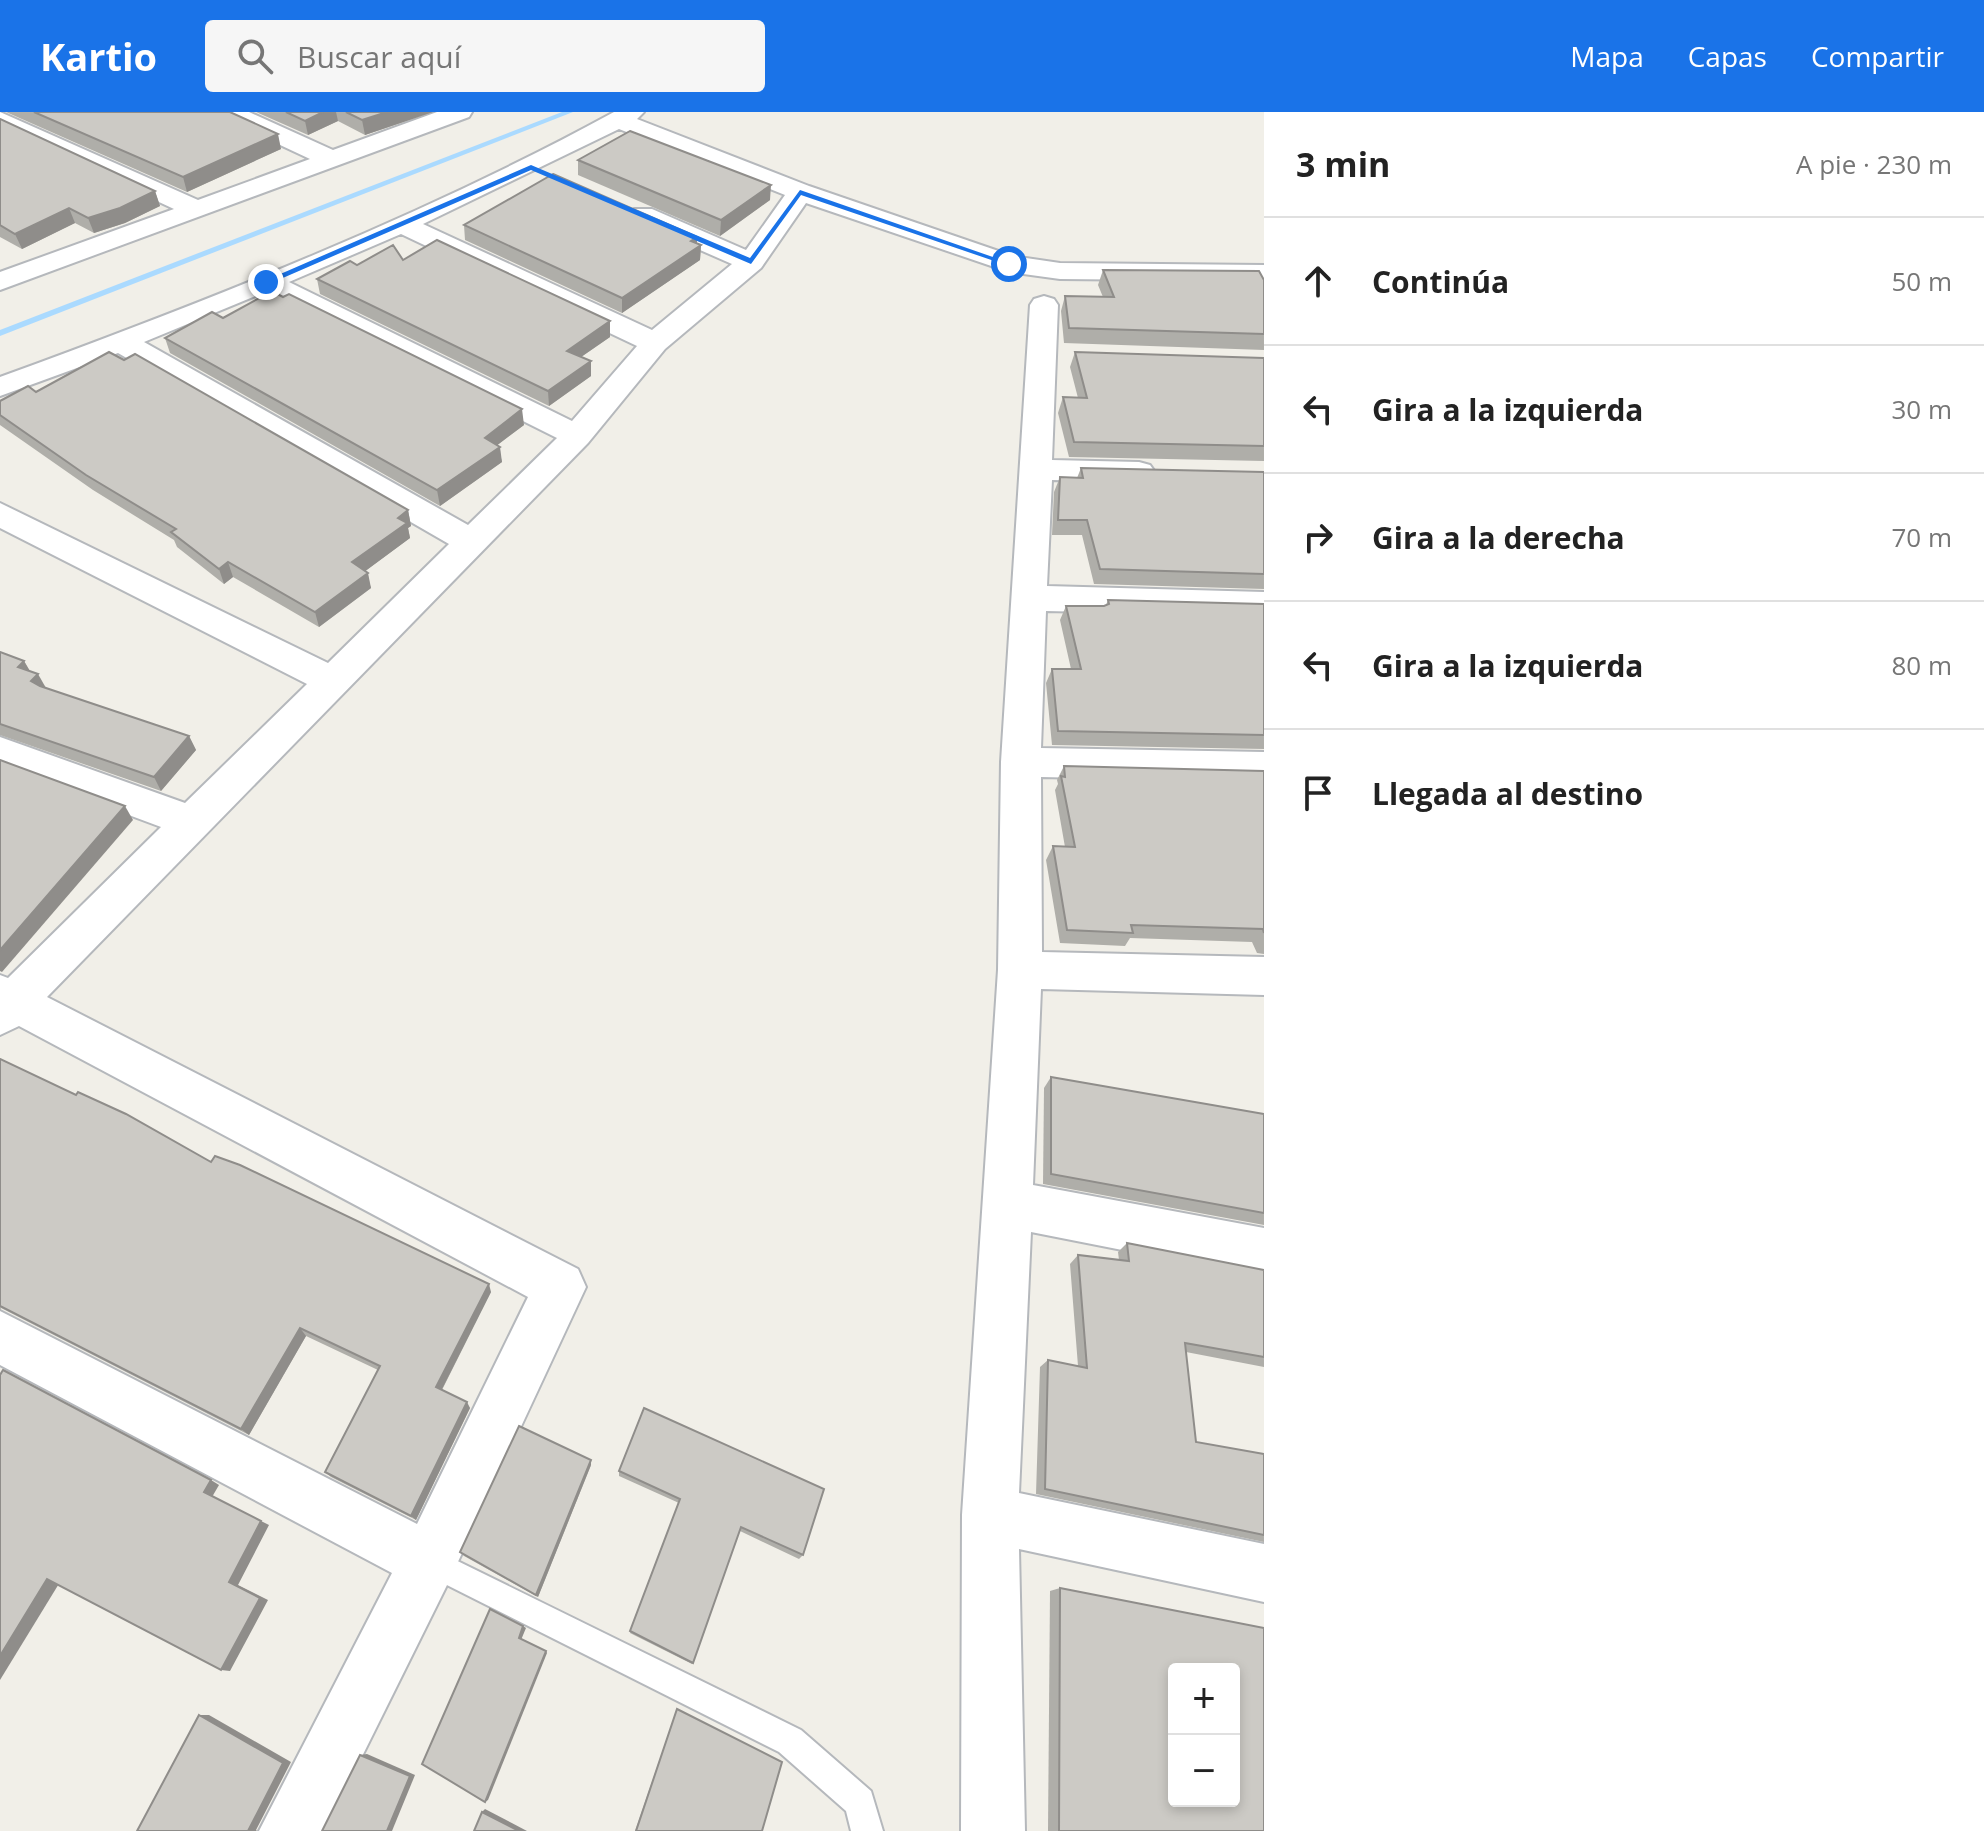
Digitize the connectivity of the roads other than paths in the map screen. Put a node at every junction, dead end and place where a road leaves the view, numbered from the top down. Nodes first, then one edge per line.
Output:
1 (229, 112) edge
2 (460, 112) edge
3 (625, 116) edge
4 (0, 119) edge
5 (332, 159) junction
6 (531, 167) junction
7 (558, 179) edge
8 (800, 192) junction
9 (613, 203) edge
10 (194, 208) junction
11 (402, 224) junction
12 (751, 262) junction
13 (1264, 273) edge
14 (0, 282) edge
15 (266, 282) junction
16 (1044, 305) dead end
17 (123, 343) junction
18 (655, 343) junction
19 (0, 387) edge
20 (577, 436) junction
21 (1037, 470) junction
22 (1173, 472) edge
23 (0, 514) edge
24 (472, 542) junction
25 (1029, 598) junction
26 (1264, 604) edge
27 (333, 681) junction
28 (0, 752) edge
29 (1021, 762) junction
30 (1264, 767) edge
31 (192, 822) junction
32 (1020, 970) junction
33 (1264, 976) edge
34 (5, 1003) edge
35 (1007, 1204) junction
36 (1264, 1253) edge
37 (0, 1337) edge
38 (990, 1515) junction
39 (429, 1561) junction
40 (1264, 1573) edge
41 (291, 1831) edge
42 (867, 1831) edge
43 (993, 1831) edge

1 - 5 street
2 - 5 street
3 - 6 street
3 - 8 street
4 - 10 street
5 - 10 street
6 - 7 street
6 - 11 street
8 - 12 street
8 - 13 street
9 - 12 street
10 - 14 street
11 - 15 street
11 - 18 street
12 - 18 street
15 - 17 street
15 - 20 street
16 - 21 street
17 - 19 street
17 - 24 street
18 - 20 street
20 - 24 street
21 - 22 street
21 - 25 street
23 - 27 street
24 - 27 street
25 - 26 street
25 - 29 street
27 - 31 street
28 - 31 street
29 - 30 street
29 - 32 street
31 - 34 street
32 - 33 street
32 - 35 street
34 - 39 street
35 - 36 street
35 - 38 street
37 - 39 street
38 - 40 street
38 - 43 street
39 - 41 street
39 - 42 lane

